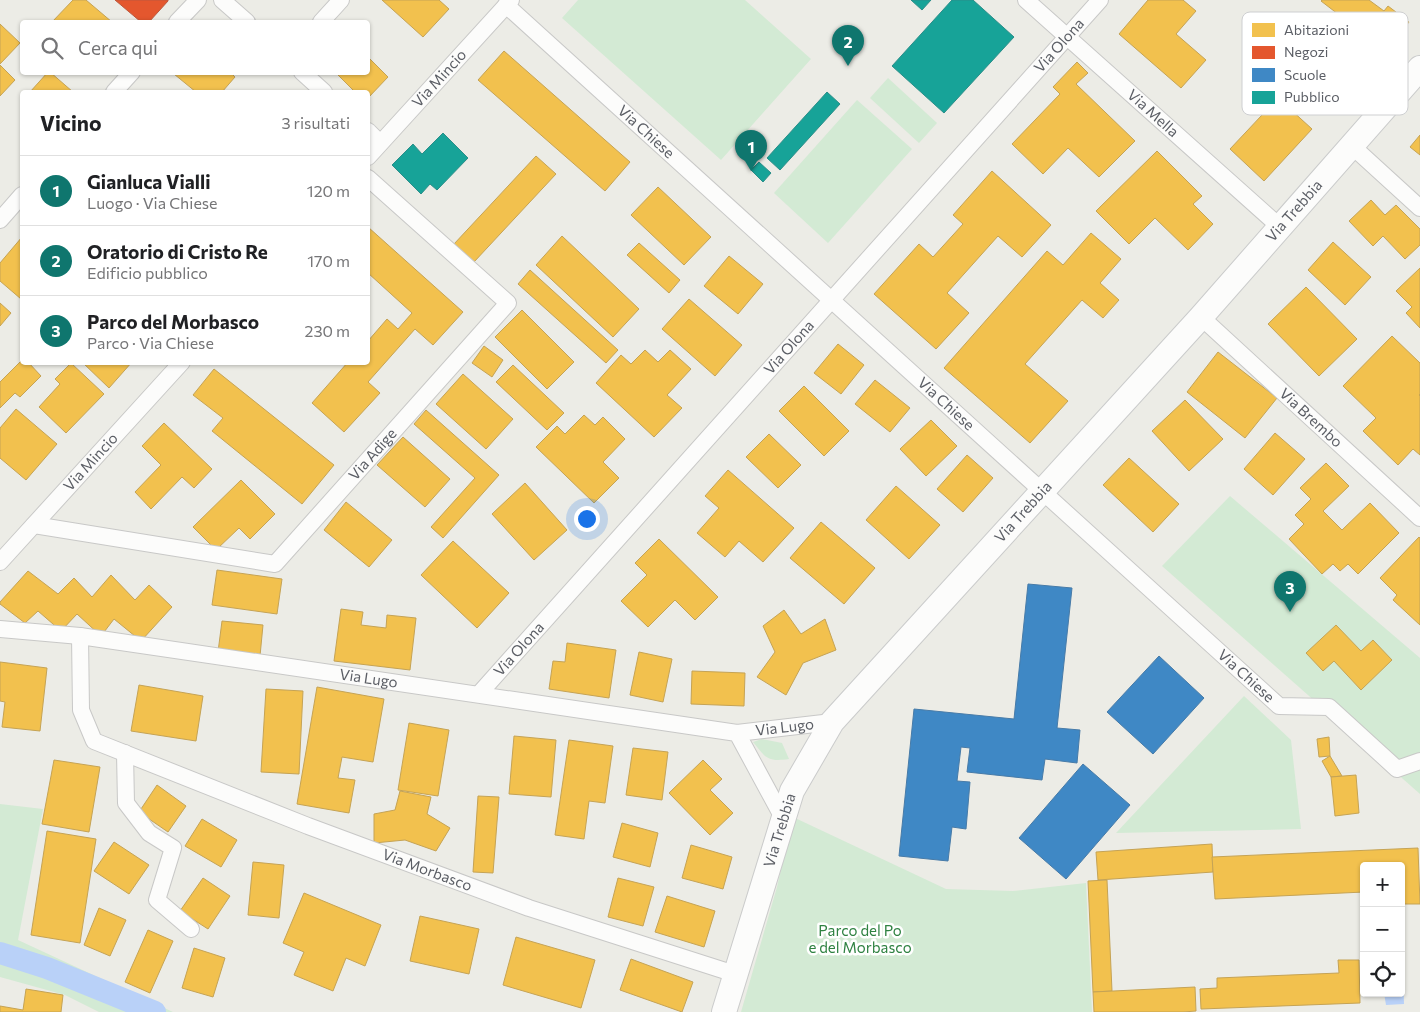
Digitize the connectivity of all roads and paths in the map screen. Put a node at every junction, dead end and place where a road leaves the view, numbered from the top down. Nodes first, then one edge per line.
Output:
1 (198, 0) edge
2 (222, 0) edge
3 (341, 0) edge
4 (1026, 0) edge
5 (1100, 0) edge
6 (509, 3) edge
7 (179, 20) edge
8 (245, 20) edge
9 (322, 20) edge
10 (1068, 37) junction
11 (1420, 68) edge
12 (129, 75) edge
13 (305, 75) edge
14 (1408, 82) edge
15 (116, 90) edge
16 (322, 90) edge
17 (1379, 115) edge
18 (370, 134) edge
19 (380, 142) junction
20 (1352, 146) junction
21 (370, 154) edge
22 (370, 180) edge
23 (20, 197) edge
24 (1420, 208) edge
25 (0, 220) edge
26 (1280, 227) junction
27 (832, 300) junction
28 (1201, 317) junction
29 (179, 365) edge
30 (1042, 491) junction
31 (1420, 518) edge
32 (34, 525) junction
33 (2, 557) edge
34 (0, 629) edge
35 (80, 636) junction
36 (479, 694) junction
37 (832, 722) junction
38 (738, 733) junction
39 (125, 753) junction
40 (1420, 761) edge
41 (783, 818) junction
42 (191, 929) dead end
43 (735, 974) junction
44 (724, 1012) edge

1 - 7 street
2 - 8 street
3 - 9 street
4 - 10 street, Via Mella
5 - 10 street, Via Olona
6 - 19 street, Via Mincio
6 - 27 street, Via Chiese
10 - 26 street, Via Mella
10 - 27 street, Via Olona
11 - 14 street, Via Trebbia
12 - 15 street
13 - 16 street
17 - 20 street, Via Trebbia
18 - 19 street
19 - 21 street, Via Mincio
20 - 24 street
20 - 26 street, Via Trebbia
22 - 32 street, Via Adige
23 - 25 street
26 - 28 street, Via Trebbia
27 - 30 street, Via Chiese
27 - 36 street, Via Olona
28 - 30 street, Via Trebbia
28 - 31 street, Via Brembo
29 - 32 street, Via Mincio
30 - 37 street, Via Trebbia
30 - 40 street, Via Chiese
32 - 33 street, Via Mincio
34 - 35 street, Via Lugo
35 - 36 street, Via Lugo
35 - 39 street, Via Morbasco
36 - 38 street, Via Lugo
37 - 38 street, Via Lugo
37 - 41 street, Via Trebbia
38 - 41 street, Via Lugo
39 - 42 street
39 - 43 street, Via Morbasco
41 - 43 street, Via Trebbia
43 - 44 street, Via Trebbia

